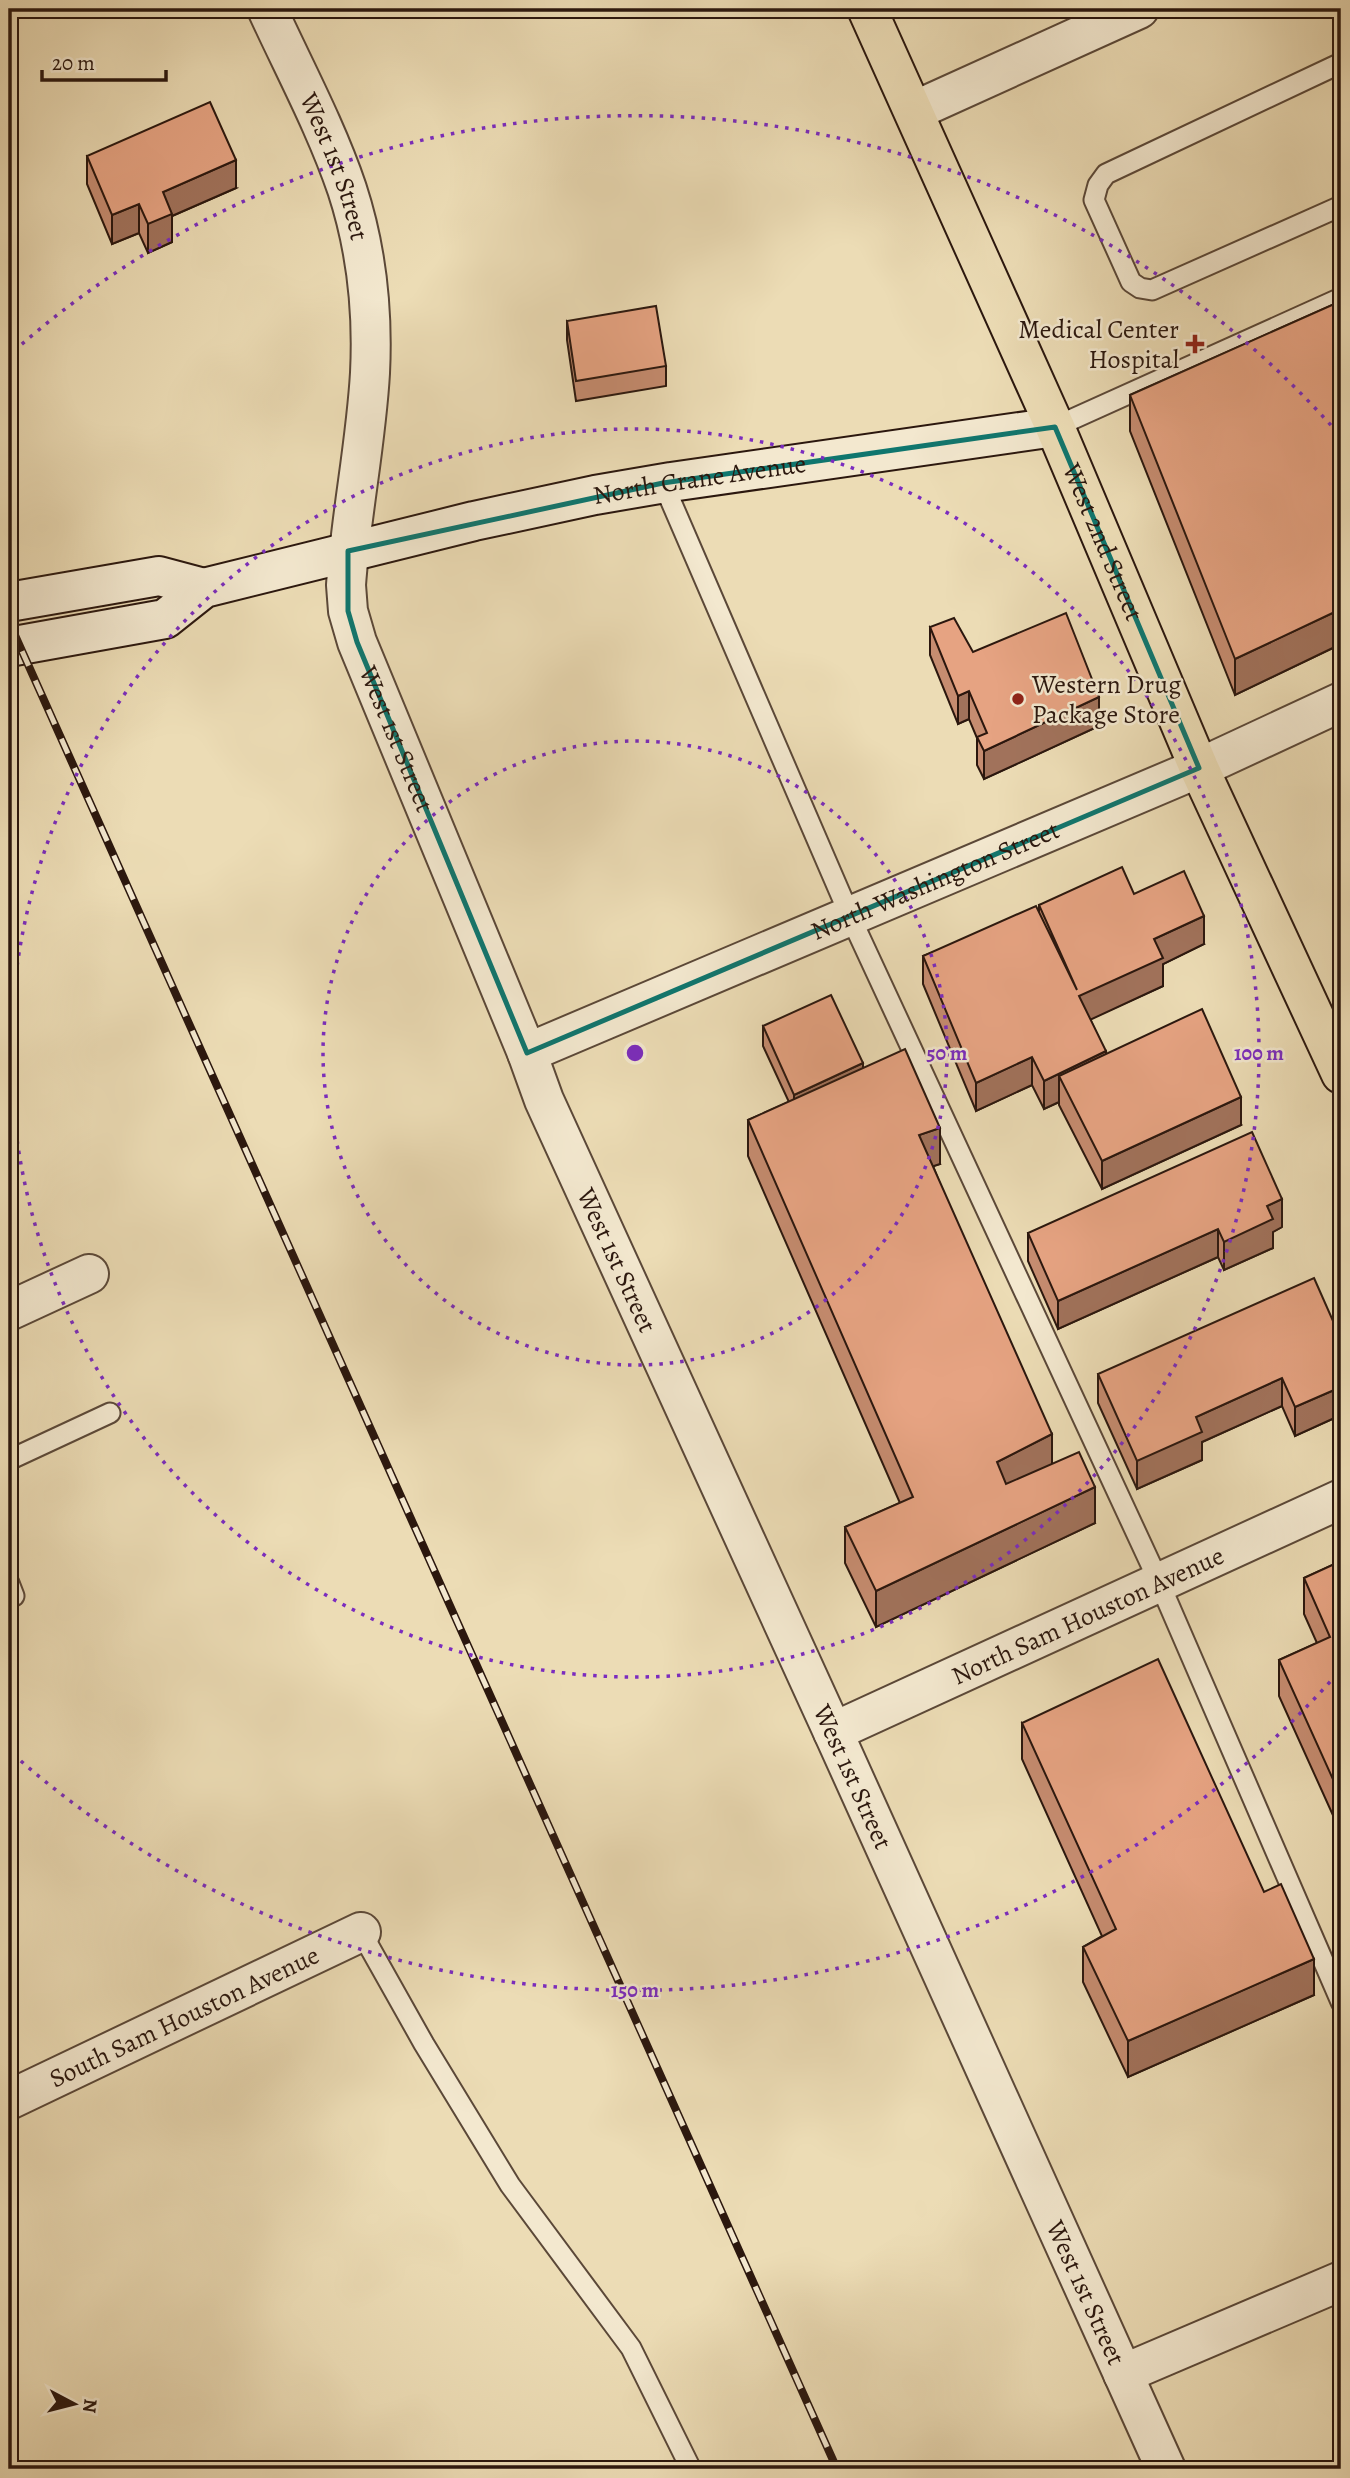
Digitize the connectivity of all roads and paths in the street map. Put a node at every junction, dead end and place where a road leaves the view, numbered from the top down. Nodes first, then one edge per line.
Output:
1 (267, 9) edge
2 (867, 9) edge
3 (1139, 9) edge
4 (1341, 63) edge
5 (914, 111) junction
6 (1341, 206) edge
7 (1341, 298) edge
8 (1055, 427) junction
9 (663, 483) junction
10 (348, 551) junction
11 (204, 588) junction
12 (9, 602) edge
13 (9, 647) edge
14 (1341, 702) edge
15 (1199, 768) junction
16 (850, 916) junction
17 (527, 1053) junction
18 (1341, 1074) edge
19 (89, 1275) dead end
20 (9, 1311) edge
21 (110, 1413) dead end
22 (9, 1460) edge
23 (1341, 1499) edge
24 (1159, 1582) junction
25 (833, 1732) junction
26 (361, 1932) joint
27 (1341, 2002) edge
28 (9, 2100) edge
29 (1341, 2281) edge
30 (1123, 2374) junction
31 (691, 2469) edge
32 (1166, 2469) edge

1 - 10 street, West 1st Street
2 - 5 main road, West 2nd Street
3 - 5 street
4 - 6 lane
5 - 8 main road, West 2nd Street
7 - 8 lane
8 - 9 street, North Crane Avenue
8 - 15 main road, West 2nd Street
9 - 10 street, North Crane Avenue
9 - 16 lane
10 - 11 street, North Crane Avenue
10 - 17 street, West 1st Street
11 - 12 street
11 - 13 street
14 - 15 street, North Washington Street
15 - 16 street, North Washington Street
15 - 18 main road, West 2nd Street
16 - 17 street, North Washington Street
16 - 24 lane
17 - 25 street, West 1st Street
19 - 20 street
21 - 22 lane
23 - 24 street, North Sam Houston Avenue
24 - 25 street, North Sam Houston Avenue
24 - 27 lane
25 - 30 street, West 1st Street
26 - 28 street, South Sam Houston Avenue
26 - 31 lane
29 - 30 street
30 - 32 street, West 1st Street

